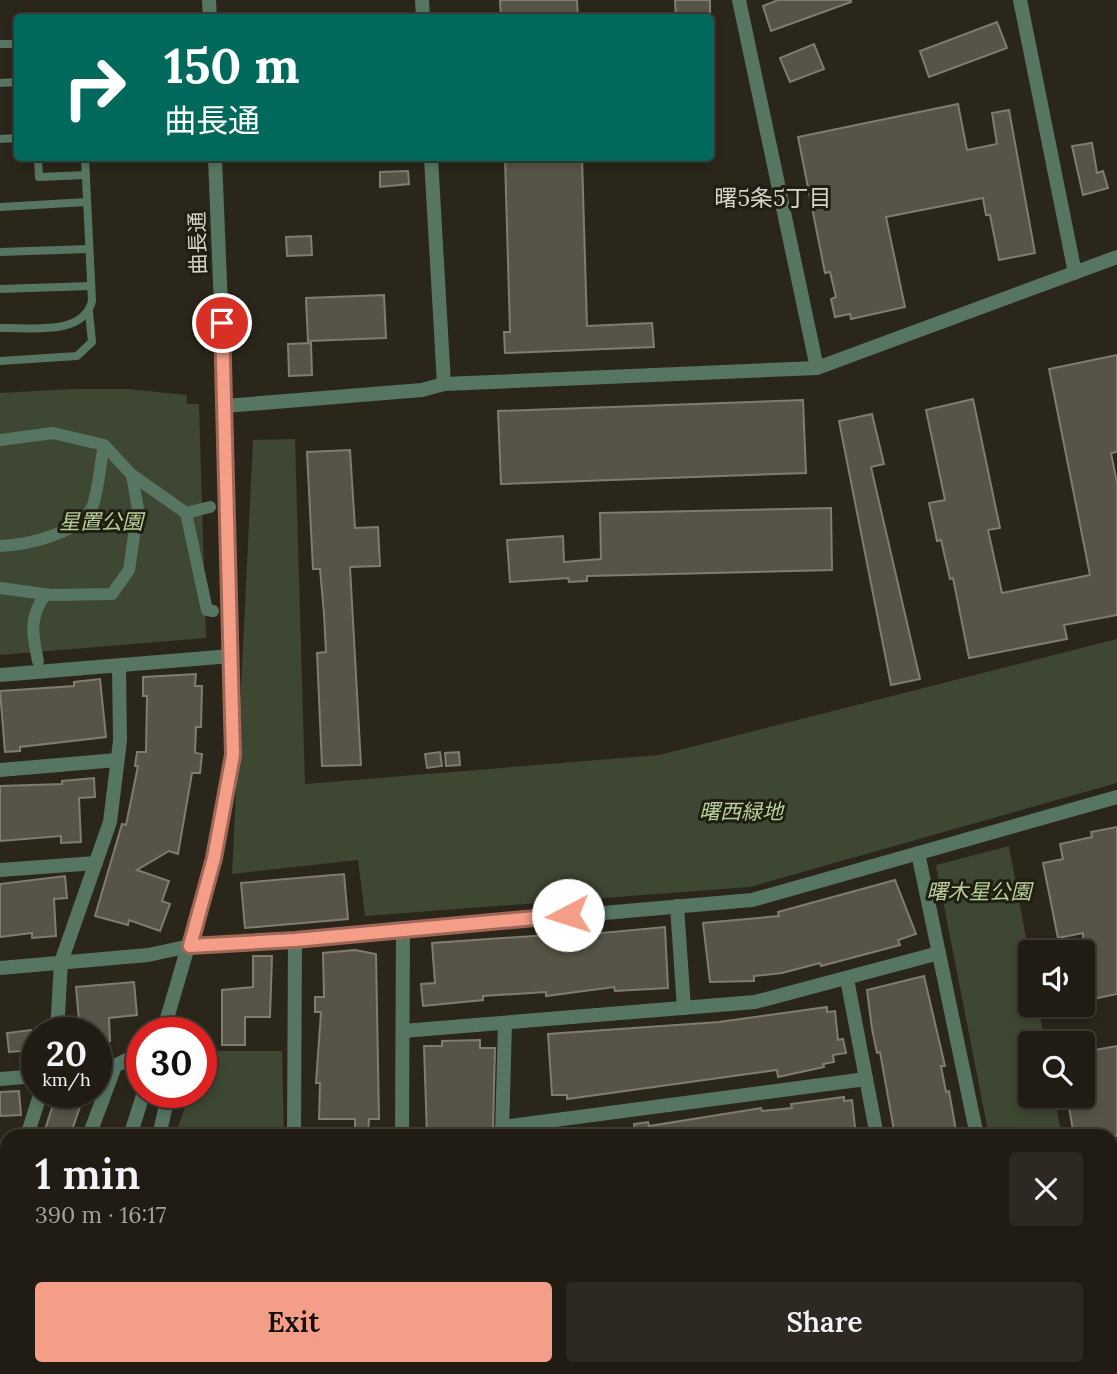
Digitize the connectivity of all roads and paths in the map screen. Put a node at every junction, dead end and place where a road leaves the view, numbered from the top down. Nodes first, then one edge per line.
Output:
1 (739, 0) edge
2 (1020, 0) edge
3 (38, 161) edge
4 (85, 161) edge
5 (215, 161) edge
6 (431, 161) edge
7 (86, 175) junction
8 (87, 202) junction
9 (0, 207) edge
10 (89, 249) junction
11 (0, 252) edge
12 (1117, 257) edge
13 (1075, 273) junction
14 (91, 286) junction
15 (0, 289) edge
16 (89, 312) junction
17 (0, 328) edge
18 (0, 361) edge
19 (817, 368) junction
20 (444, 384) junction
21 (225, 406) junction
22 (0, 440) edge
23 (104, 445) junction
24 (132, 475) junction
25 (210, 507) dead end
26 (186, 513) junction
27 (0, 546) edge
28 (0, 588) edge
29 (45, 595) junction
30 (213, 611) dead end
31 (231, 656) junction
32 (38, 661) dead end
33 (119, 666) junction
34 (0, 675) edge
35 (117, 760) junction
36 (0, 770) edge
37 (1117, 797) edge
38 (918, 853) junction
39 (96, 863) junction
40 (0, 870) edge
41 (677, 906) junction
42 (404, 928) junction
43 (295, 940) junction
44 (190, 946) junction
45 (939, 953) junction
46 (61, 962) junction
47 (0, 968) edge
48 (847, 979) junction
49 (684, 1008) junction
50 (58, 1017) edge
51 (168, 1017) edge
52 (505, 1023) junction
53 (403, 1031) junction
54 (126, 1060) edge
55 (21, 1077) edge
56 (0, 1079) edge
57 (866, 1079) junction
58 (36, 1108) edge
59 (139, 1108) edge
60 (165, 1108) edge
61 (29, 1129) edge
62 (92, 1129) edge
63 (132, 1129) edge
64 (161, 1129) edge
65 (294, 1129) edge
66 (402, 1129) edge
67 (502, 1129) edge
68 (516, 1129) edge
69 (876, 1129) edge
70 (975, 1129) edge

1 - 19 street
2 - 13 street
3 - 7 lane
4 - 7 lane
5 - 21 street, 曲長通
6 - 20 street
7 - 8 lane
8 - 9 lane
8 - 10 lane
10 - 11 lane
10 - 14 lane
12 - 13 street
13 - 19 street
14 - 15 lane
14 - 16 lane
16 - 17 lane
16 - 18 lane
19 - 20 street
20 - 21 street
21 - 31 street, 曲長通
22 - 23 street
23 - 24 street
23 - 27 street
24 - 26 street
24 - 29 street
25 - 26 street
26 - 30 street
28 - 29 street
29 - 32 street
31 - 33 street
31 - 44 street, 曲長通
33 - 34 street
33 - 35 street
35 - 36 street
35 - 39 street
37 - 38 street
38 - 41 street
38 - 45 street
39 - 40 street
39 - 46 street
41 - 42 street
41 - 49 street
42 - 43 street
42 - 53 street
43 - 44 street
43 - 65 street
44 - 46 street
44 - 51 street, 曲長通
45 - 48 street
45 - 70 street
46 - 47 street
46 - 50 street
48 - 49 street
48 - 57 street
49 - 52 street
52 - 53 street
52 - 67 street
53 - 66 street
54 - 62 street
55 - 56 street
57 - 68 street
57 - 69 street
58 - 61 street
59 - 63 street
60 - 64 street

